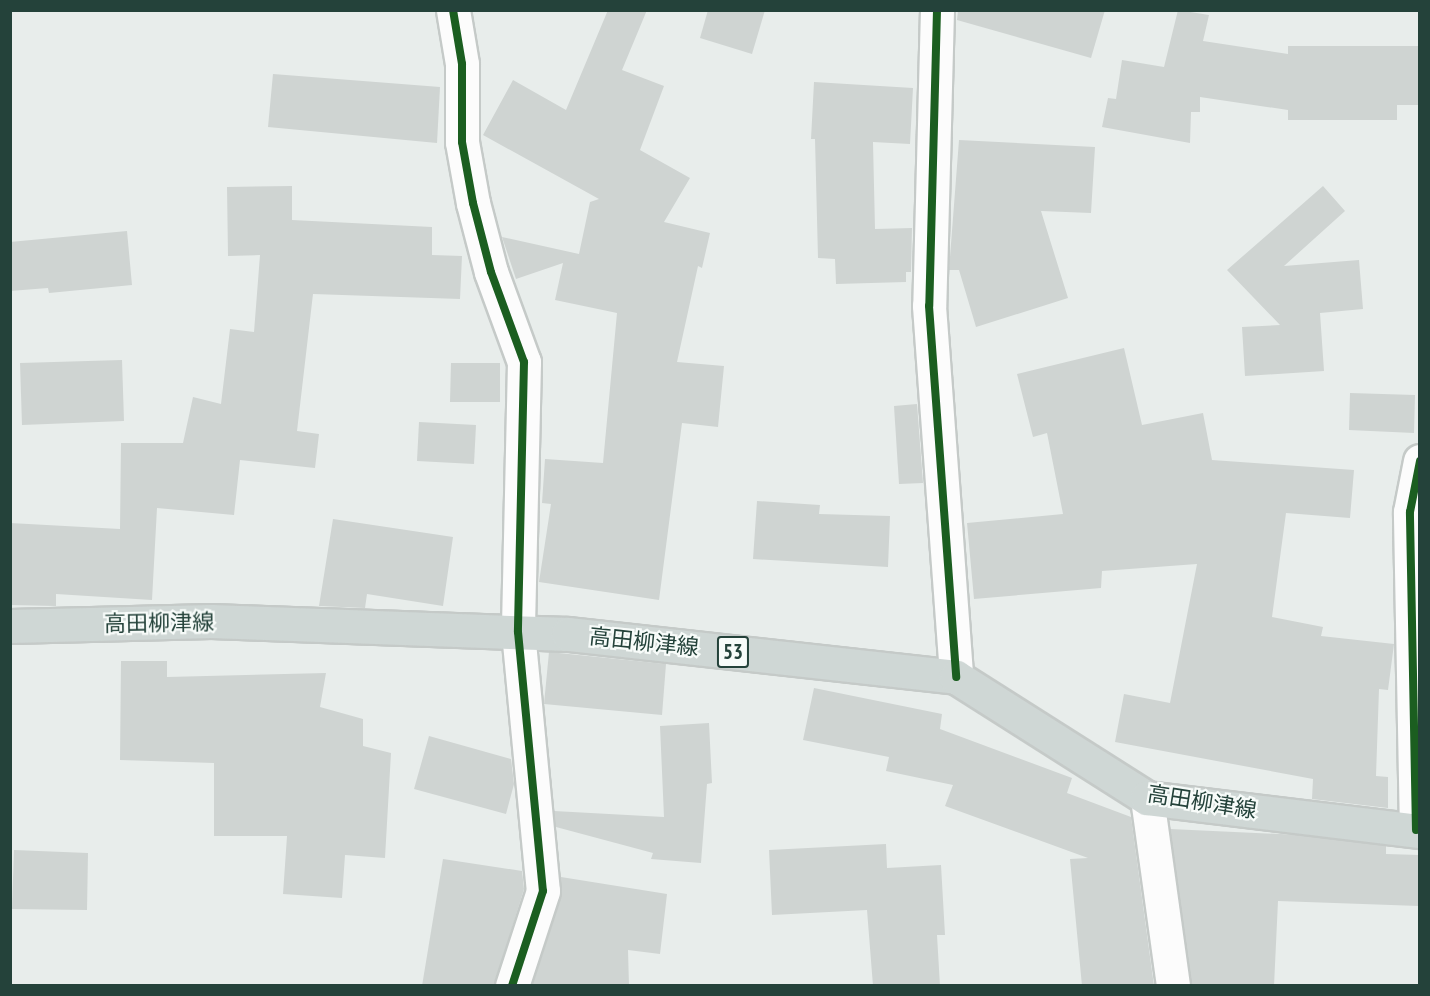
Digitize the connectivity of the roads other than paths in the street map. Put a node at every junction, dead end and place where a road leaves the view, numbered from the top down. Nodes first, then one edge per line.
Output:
1 (453, 10) edge
2 (937, 10) edge
3 (1419, 461) edge
4 (10, 626) edge
5 (519, 632) junction
6 (956, 677) junction
7 (1147, 798) junction
8 (1418, 831) edge
9 (512, 986) edge
10 (1173, 986) edge

1 - 5 street
2 - 6 street
3 - 8 street
4 - 5 main road, 高田柳津線 / 53
5 - 6 main road, 高田柳津線 / 53
5 - 9 street
6 - 7 main road, 高田柳津線 / 53
7 - 8 main road, 高田柳津線 / 53
7 - 10 street

